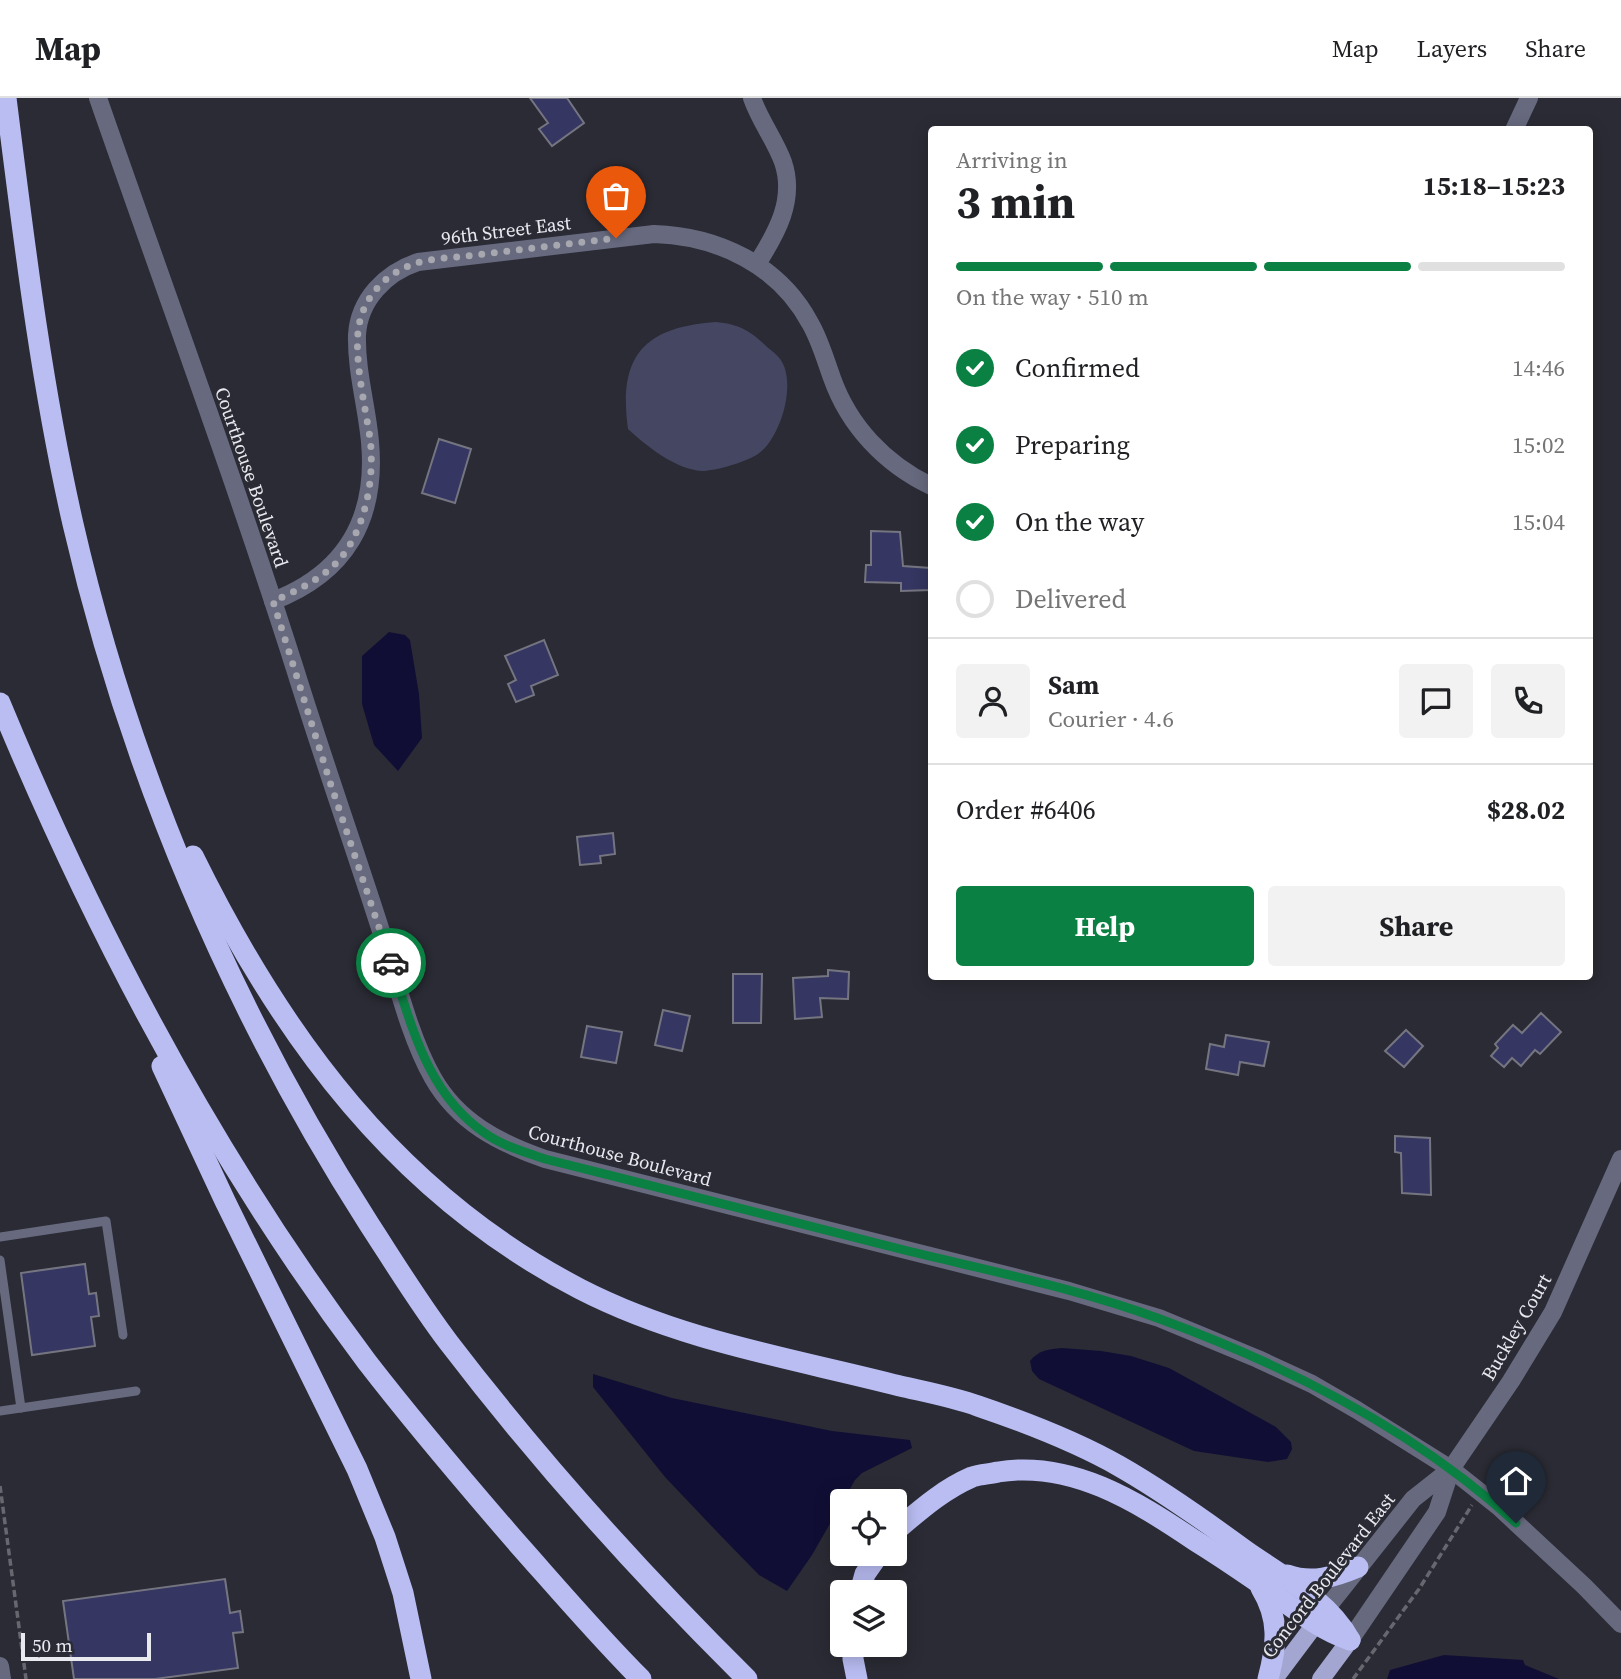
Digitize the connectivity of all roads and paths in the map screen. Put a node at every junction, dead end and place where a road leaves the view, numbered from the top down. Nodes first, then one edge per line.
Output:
1 (6, 98) edge
2 (98, 98) edge
3 (752, 98) edge
4 (1529, 98) edge
5 (1516, 126) edge
6 (757, 264) junction
7 (928, 484) edge
8 (273, 601) junction
9 (0, 703) edge
10 (140, 751) junction
11 (90, 901) junction
12 (1621, 1159) edge
13 (0, 1237) edge
14 (0, 1260) edge
15 (123, 1335) dead end
16 (136, 1391) dead end
17 (21, 1408) junction
18 (0, 1411) edge
19 (1451, 1469) junction
20 (0, 1486) edge
21 (1481, 1493) junction
22 (907, 1521) edge
23 (1358, 1567) junction
24 (1264, 1575) junction
25 (1321, 1617) junction
26 (1621, 1624) edge
27 (1350, 1640) junction
28 (853, 1657) edge
29 (0, 1666) edge
30 (2, 1679) edge
31 (26, 1679) edge
32 (421, 1679) edge
33 (641, 1679) edge
34 (747, 1679) edge
35 (857, 1679) edge
36 (1269, 1679) edge
37 (1275, 1679) edge
38 (1321, 1679) edge
39 (1353, 1679) edge

1 - 10 highway
2 - 8 street, Courthouse Boulevard
3 - 6 street
4 - 5 street
6 - 7 street, 96th Street East
6 - 8 street, 96th Street East
8 - 19 street, Courthouse Boulevard
9 - 11 highway
10 - 24 highway
10 - 34 highway
11 - 32 highway
11 - 33 highway
12 - 19 street, Buckley Court
13 - 15 lane
14 - 17 lane
16 - 17 lane
17 - 18 lane
19 - 21 street, Courthouse Boulevard
19 - 23 street, Concord Boulevard East
19 - 27 street
20 - 31 path
21 - 26 street, Courthouse Boulevard
21 - 39 path
22 - 24 highway
23 - 24 highway
23 - 25 street, Concord Boulevard East
24 - 25 highway
24 - 36 highway
25 - 27 highway
25 - 37 main road, Concord Boulevard East
27 - 38 main road
28 - 35 highway
29 - 30 street

